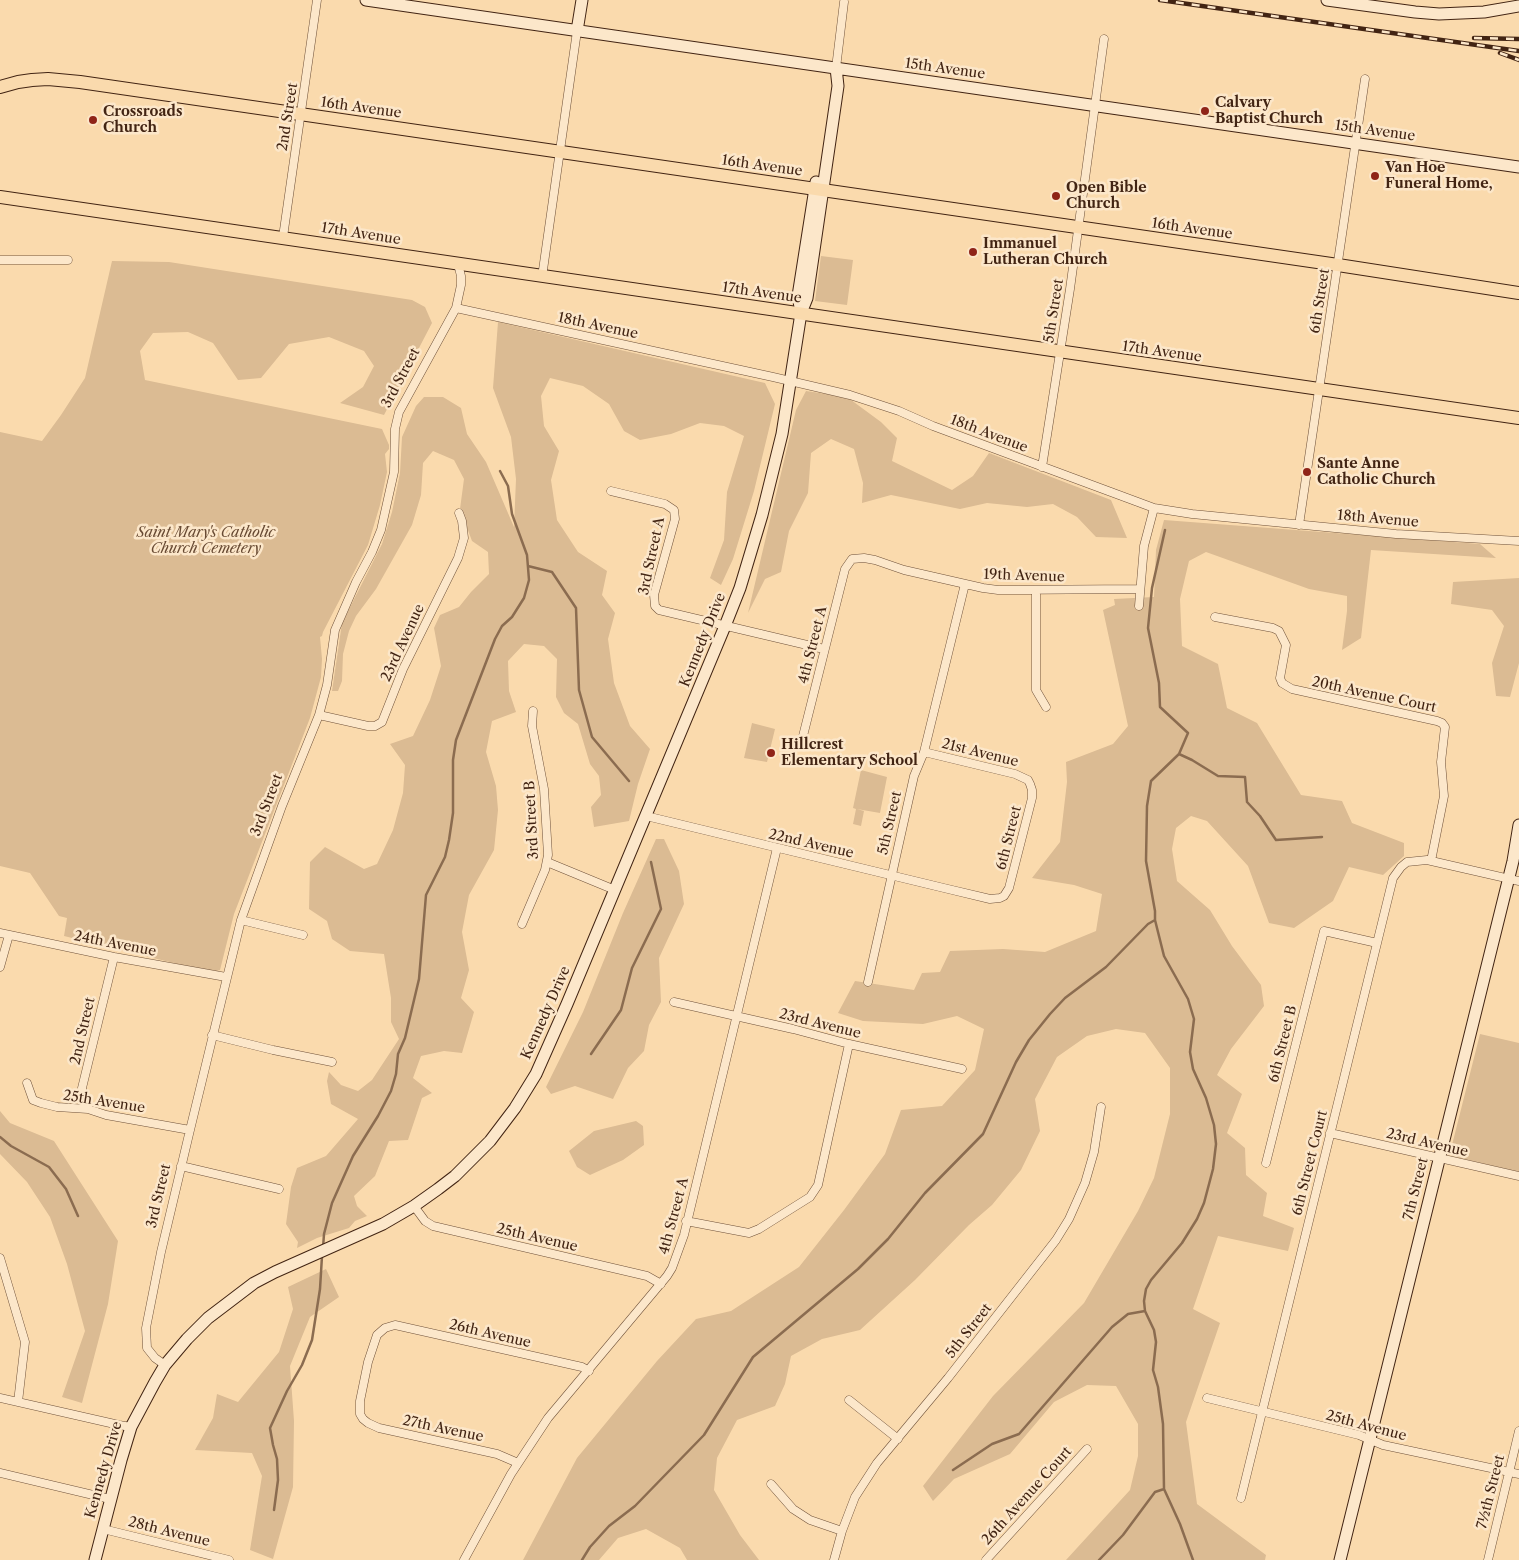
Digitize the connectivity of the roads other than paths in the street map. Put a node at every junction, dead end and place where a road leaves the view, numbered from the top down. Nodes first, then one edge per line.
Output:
1 (318, 0) edge
2 (366, 0) edge
3 (582, 0) edge
4 (1327, 0) edge
5 (844, 2) dead end
6 (1519, 6) edge
7 (577, 30) junction
8 (1104, 39) dead end
9 (836, 68) junction
10 (1365, 79) dead end
11 (0, 82) edge
12 (18, 82) junction
13 (0, 87) edge
14 (1095, 106) junction
15 (301, 114) junction
16 (1355, 144) junction
17 (560, 152) junction
18 (1519, 167) edge
19 (819, 189) junction
20 (0, 197) edge
21 (1078, 228) junction
22 (283, 237) junction
23 (0, 260) edge
24 (68, 260) dead end
25 (458, 264) junction
26 (1338, 265) junction
27 (542, 277) junction
28 (1519, 293) edge
29 (456, 308) junction
30 (801, 313) junction
31 (1060, 352) junction
32 (791, 382) junction
33 (1320, 389) junction
34 (1519, 418) edge
35 (1042, 468) junction
36 (611, 491) dead end
37 (1154, 508) junction
38 (459, 513) dead end
39 (1299, 525) junction
40 (1519, 542) edge
41 (852, 559) joint
42 (966, 584) junction
43 (1140, 590) junction
44 (1036, 591) junction
45 (1139, 606) dead end
46 (1216, 617) dead end
47 (725, 626) junction
48 (824, 649) junction
49 (1046, 708) dead end
50 (532, 711) dead end
51 (319, 715) junction
52 (802, 740) dead end
53 (924, 752) junction
54 (1028, 780) joint
55 (646, 816) junction
56 (1519, 826) edge
57 (777, 848) junction
58 (1431, 861) junction
59 (548, 862) junction
60 (890, 876) junction
61 (1514, 879) edge
62 (615, 890) junction
63 (1000, 898) joint
64 (241, 920) junction
65 (522, 924) dead end
66 (0, 933) edge
67 (9, 935) junction
68 (303, 936) dead end
69 (1377, 944) junction
70 (114, 957) junction
71 (0, 967) edge
72 (226, 977) junction
73 (868, 982) dead end
74 (674, 1002) dead end
75 (737, 1017) junction
76 (212, 1035) junction
77 (849, 1044) junction
78 (332, 1062) dead end
79 (962, 1068) dead end
80 (27, 1083) dead end
81 (1101, 1107) dead end
82 (88, 1110) junction
83 (190, 1130) junction
84 (1330, 1133) junction
85 (1439, 1159) junction
86 (1266, 1163) dead end
87 (181, 1166) junction
88 (1519, 1176) edge
89 (279, 1189) dead end
90 (414, 1206) junction
91 (686, 1221) junction
92 (0, 1258) edge
93 (661, 1284) junction
94 (165, 1365) junction
95 (589, 1371) junction
96 (0, 1398) edge
97 (1208, 1398) dead end
98 (849, 1400) dead end
99 (18, 1402) junction
100 (1262, 1412) junction
101 (363, 1419) joint
102 (131, 1427) junction
103 (1519, 1430) edge
104 (898, 1439) junction
105 (1370, 1440) junction
106 (1087, 1449) dead end
107 (518, 1462) junction
108 (1508, 1472) junction
109 (0, 1473) edge
110 (1519, 1474) edge
111 (771, 1484) dead end
112 (110, 1498) junction
113 (1241, 1498) dead end
114 (103, 1528) junction
115 (842, 1531) junction
116 (95, 1560) edge
117 (229, 1560) edge
118 (464, 1560) edge
119 (834, 1560) edge
120 (986, 1560) edge
121 (1340, 1560) edge
122 (1488, 1560) edge

1 - 15 street, 2nd Street
2 - 7 street, 15th Avenue
3 - 7 street
4 - 6 street
5 - 9 street, Kennedy Drive
7 - 9 street, 15th Avenue
7 - 17 street
8 - 14 street, 5th Street
9 - 14 street, 15th Avenue
9 - 19 street, Kennedy Drive
10 - 16 street, 6th Street
11 - 12 street
12 - 13 main road, 16th Avenue
12 - 15 main road, 16th Avenue
14 - 16 street, 15th Avenue
14 - 21 street, 5th Street
15 - 17 main road, 16th Avenue
15 - 22 street, 2nd Street
16 - 18 street, 15th Avenue
16 - 26 street, 6th Street
17 - 19 main road, 16th Avenue
17 - 27 street
19 - 21 main road, 16th Avenue
19 - 30 street, Kennedy Drive
20 - 22 main road, 17th Avenue
21 - 26 main road, 16th Avenue
21 - 31 street, 5th Street
22 - 25 main road, 17th Avenue
23 - 24 street
25 - 27 main road, 17th Avenue
25 - 29 street, 3rd Street
26 - 28 main road, 16th Avenue
26 - 33 street, 6th Street
27 - 30 main road, 17th Avenue
29 - 32 street, 18th Avenue
29 - 51 street, 3rd Street
30 - 31 main road, 17th Avenue
30 - 32 street, Kennedy Drive
31 - 33 main road, 17th Avenue
31 - 35 street, 5th Street
32 - 35 street, 18th Avenue
32 - 47 street, Kennedy Drive
33 - 34 main road, 17th Avenue
33 - 39 street, 6th Street
35 - 37 street, 18th Avenue
36 - 47 street, 3rd Street A
37 - 39 street, 18th Avenue
37 - 43 street
38 - 51 street, 23rd Avenue
39 - 40 street, 18th Avenue
41 - 42 street, 19th Avenue
41 - 48 street, 4th Street A
42 - 44 street, 19th Avenue
42 - 53 street, 5th Street
43 - 44 street, 19th Avenue
43 - 45 street
44 - 49 street
46 - 58 street, 20th Avenue Court
47 - 48 street
47 - 55 street, Kennedy Drive
48 - 52 street, 4th Street A
50 - 59 street, 3rd Street B
51 - 64 street, 3rd Street
53 - 54 street, 21st Avenue
53 - 60 street, 5th Street
54 - 63 street, 6th Street
55 - 57 street, 22nd Avenue
55 - 62 street, Kennedy Drive
56 - 61 street, 7th Street
57 - 60 street, 22nd Avenue
57 - 75 street, 4th Street A
58 - 61 street
58 - 69 street, 6th Street Court
59 - 62 street
59 - 65 street, 3rd Street B
60 - 63 street, 22nd Avenue
60 - 73 street, 5th Street
61 - 85 street, 7th Street
62 - 90 street, Kennedy Drive
64 - 68 street
64 - 72 street, 3rd Street
66 - 67 street, 24th Avenue
67 - 70 street, 24th Avenue
67 - 71 street
69 - 84 street, 6th Street Court
69 - 86 street, 6th Street B
70 - 72 street, 24th Avenue
70 - 82 street, 2nd Street
72 - 76 street, 3rd Street
74 - 75 street, 23rd Avenue
75 - 77 street, 23rd Avenue
75 - 91 street, 4th Street A
76 - 78 street
76 - 83 street, 3rd Street
77 - 79 street, 23rd Avenue
77 - 91 street
80 - 82 street, 25th Avenue
81 - 104 street, 5th Street
82 - 83 street, 25th Avenue
83 - 87 street, 3rd Street
84 - 85 street, 23rd Avenue
84 - 100 street, 6th Street Court
85 - 88 street, 23rd Avenue
85 - 105 street, 7th Street
87 - 89 street
87 - 94 street, 3rd Street
90 - 93 street, 25th Avenue
90 - 94 street, Kennedy Drive
91 - 93 street, 4th Street A
92 - 99 street
93 - 95 street, 4th Street A
94 - 102 street, Kennedy Drive
95 - 101 street, 26th Avenue
95 - 107 street, 4th Street A
96 - 99 street
97 - 100 street, 25th Avenue
98 - 104 street
99 - 102 street
100 - 105 street, 25th Avenue
100 - 113 street, 6th Street Court
101 - 107 street, 27th Avenue
102 - 112 street, Kennedy Drive
103 - 108 street, 7½th Street
104 - 115 street, 5th Street
105 - 108 street, 25th Avenue
105 - 121 street, 7th Street
106 - 120 street, 26th Avenue Court
107 - 118 street, 4th Street A
108 - 110 street, 25th Avenue
108 - 122 street, 7½th Street
109 - 112 street
111 - 115 street
112 - 114 street, Kennedy Drive
114 - 116 street, Kennedy Drive
114 - 117 street, 28th Avenue
115 - 119 street, 5th Street

